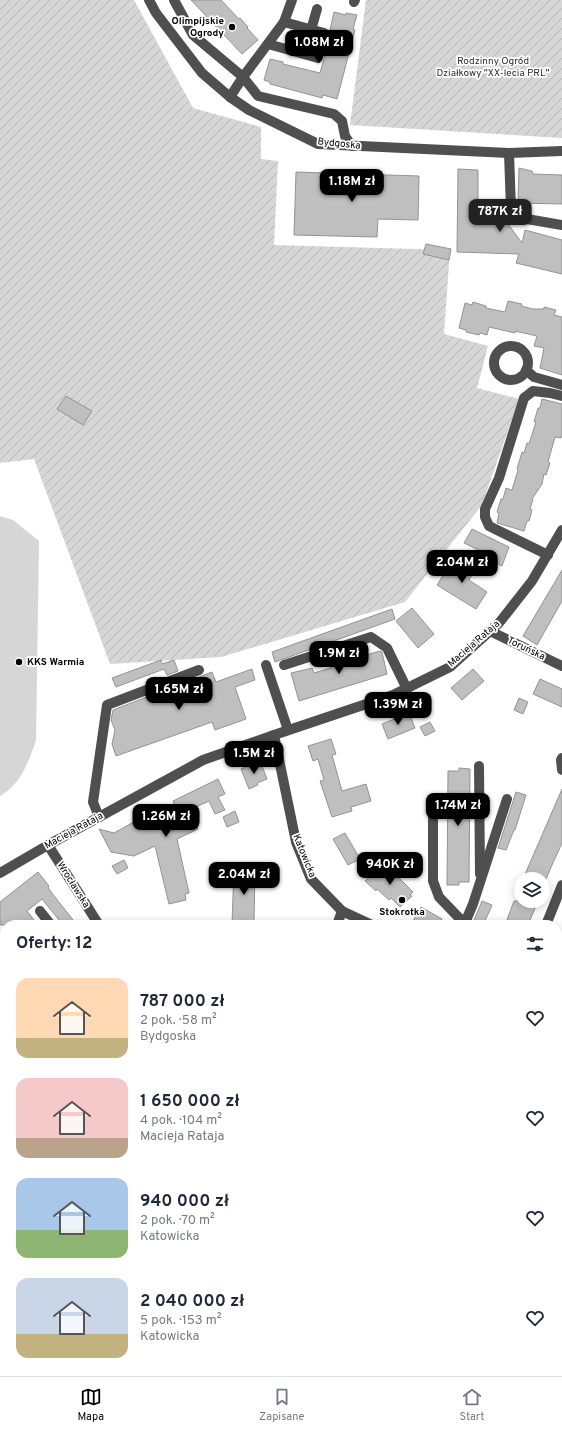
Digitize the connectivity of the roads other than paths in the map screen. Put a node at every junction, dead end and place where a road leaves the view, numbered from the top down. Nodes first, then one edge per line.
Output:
1 (149, 0) edge
2 (174, 0) edge
3 (292, 0) edge
4 (317, 8) dead end
5 (284, 22) junction
6 (311, 30) junction
7 (324, 33) dead end
8 (268, 44) junction
9 (318, 58) dead end
10 (243, 77) junction
11 (230, 97) junction
12 (352, 146) junction
13 (562, 151) edge
14 (509, 153) junction
15 (562, 224) edge
16 (526, 370) dead end
17 (562, 385) edge
18 (562, 396) edge
19 (562, 530) edge
20 (548, 555) junction
21 (490, 631) junction
22 (266, 665) dead end
23 (284, 666) dead end
24 (562, 666) edge
25 (199, 670) dead end
26 (407, 688) junction
27 (288, 730) junction
28 (274, 735) junction
29 (562, 758) edge
30 (479, 766) dead end
31 (562, 770) edge
32 (507, 799) dead end
33 (100, 817) junction
34 (433, 818) dead end
35 (48, 845) junction
36 (0, 873) edge
37 (480, 882) junction
38 (562, 885) edge
39 (40, 911) dead end
40 (342, 911) junction
41 (47, 920) edge
42 (96, 920) edge
43 (339, 920) edge
44 (361, 920) edge
45 (460, 920) edge
46 (466, 920) edge
47 (548, 920) edge

1 - 11 street, Bydgoska
2 - 10 street
3 - 5 street
4 - 6 street
5 - 6 street
5 - 8 street
6 - 7 street
8 - 9 street
8 - 10 street
10 - 11 street
10 - 12 street
11 - 12 street, Bydgoska
12 - 14 street, Bydgoska
13 - 14 street, Bydgoska
14 - 15 street
16 - 17 street
18 - 20 street
19 - 20 street, Macieja Rataja
20 - 21 street, Macieja Rataja
21 - 24 street, Toruńska
21 - 26 street, Macieja Rataja
22 - 27 street
23 - 26 street
25 - 33 street
26 - 27 street, Macieja Rataja
27 - 28 street, Macieja Rataja
28 - 33 street, Macieja Rataja
28 - 40 street, Katowicka
29 - 31 street
30 - 37 street
32 - 37 street
33 - 35 street, Macieja Rataja
34 - 45 street
35 - 36 street, Macieja Rataja
35 - 42 street, Wrocławska
37 - 46 street
38 - 47 street
39 - 41 street
40 - 43 street
40 - 44 street, Katowicka

